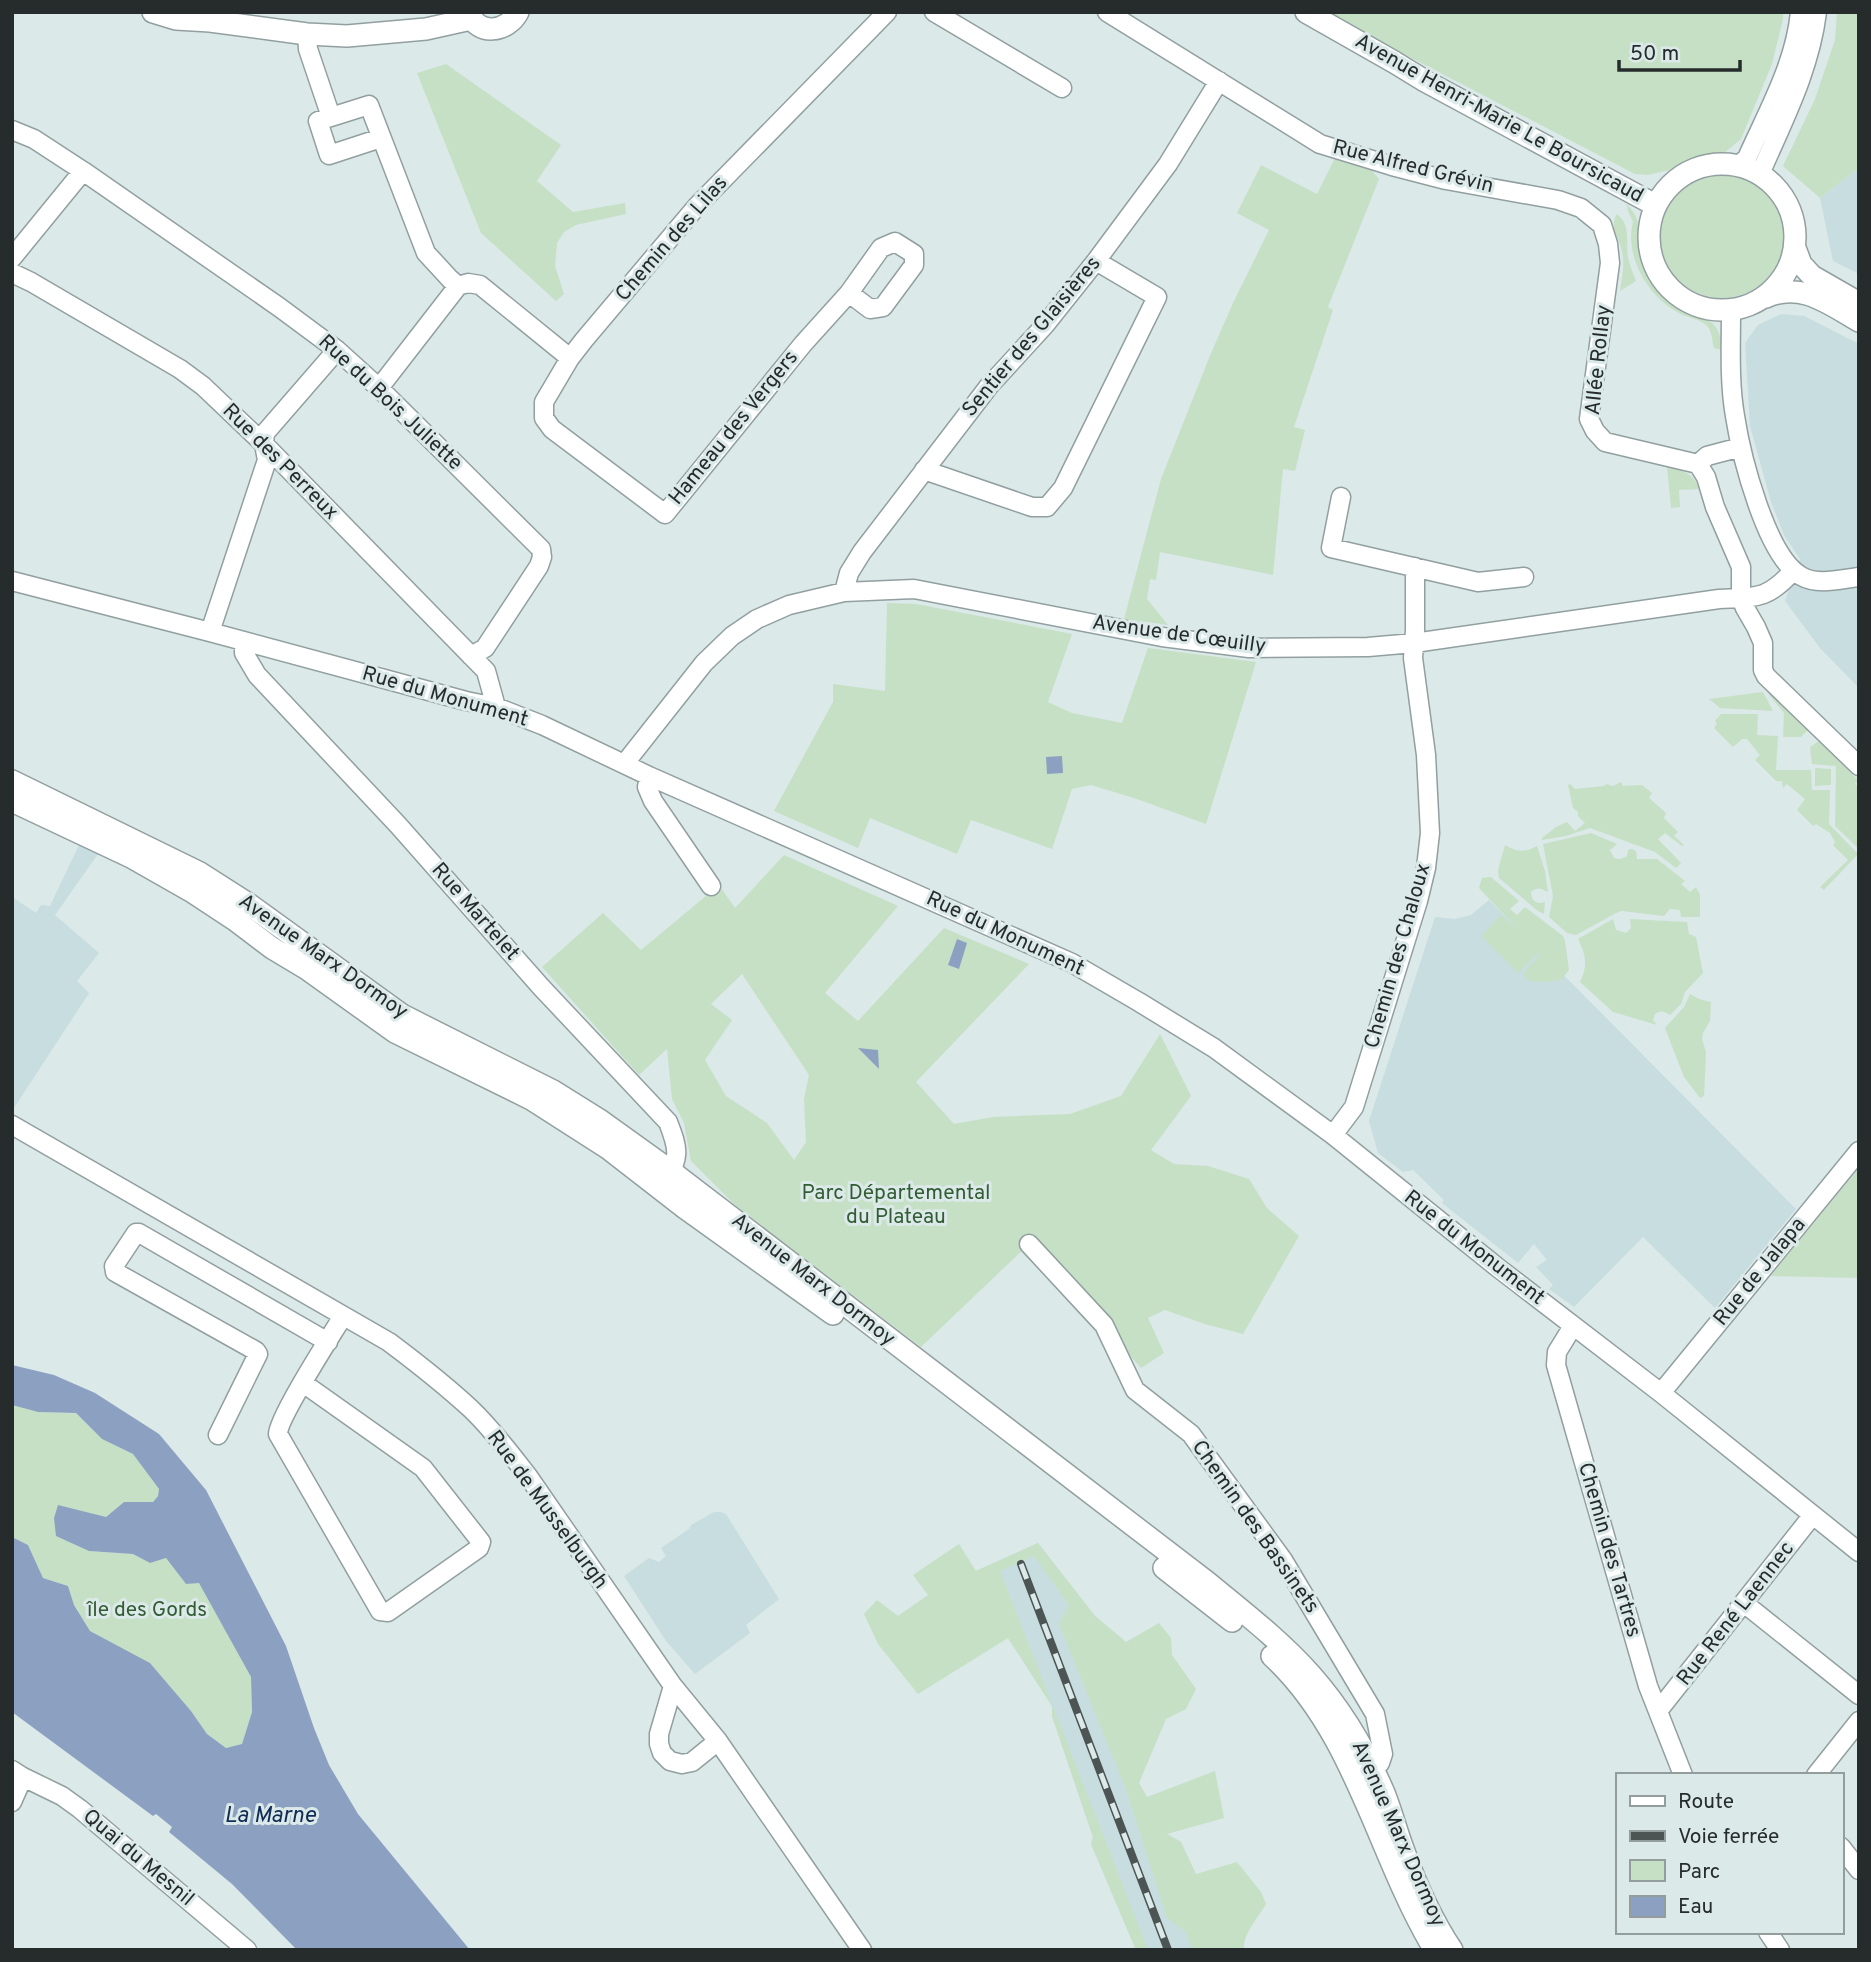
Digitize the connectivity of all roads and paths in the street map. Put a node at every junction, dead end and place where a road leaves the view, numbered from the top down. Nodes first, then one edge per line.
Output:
1 (153, 12) edge
2 (188, 12) edge
3 (434, 12) edge
4 (518, 12) edge
5 (887, 12) edge
6 (933, 12) edge
7 (1107, 12) edge
8 (1306, 12) edge
9 (1800, 12) edge
10 (1816, 12) edge
11 (470, 15) edge
12 (210, 21) junction
13 (398, 31) junction
14 (307, 34) junction
15 (1219, 81) junction
16 (1062, 88) dead end
17 (331, 117) junction
18 (12, 130) edge
19 (381, 138) junction
20 (1739, 165) junction
21 (83, 172) junction
22 (1760, 174) junction
23 (1655, 205) junction
24 (1608, 244) joint
25 (1795, 248) junction
26 (12, 258) edge
27 (1096, 261) junction
28 (12, 273) edge
29 (458, 286) junction
30 (849, 293) dead end
31 (1761, 299) junction
32 (1859, 303) edge
33 (1731, 310) junction
34 (1859, 321) edge
35 (338, 349) junction
36 (570, 358) junction
37 (379, 388) junction
38 (264, 444) junction
39 (1741, 447) junction
40 (1698, 464) junction
41 (923, 470) junction
42 (611, 475) joint
43 (1341, 497) dead end
44 (1415, 568) junction
45 (1793, 571) junction
46 (1524, 577) dead end
47 (1859, 577) edge
48 (12, 581) edge
49 (844, 592) junction
50 (1741, 598) junction
51 (210, 632) junction
52 (244, 641) junction
53 (1414, 643) junction
54 (471, 656) junction
55 (496, 707) junction
56 (625, 763) junction
57 (1859, 766) edge
58 (649, 776) junction
59 (12, 781) edge
60 (12, 800) edge
61 (712, 886) dead end
62 (12, 1125) edge
63 (1332, 1135) junction
64 (1859, 1151) edge
65 (667, 1181) junction
66 (162, 1212) junction
67 (146, 1237) junction
68 (1028, 1244) dead end
69 (343, 1316) junction
70 (1573, 1326) junction
71 (328, 1342) junction
72 (303, 1383) junction
73 (1661, 1393) junction
74 (218, 1435) dead end
75 (1812, 1516) junction
76 (1859, 1552) edge
77 (1745, 1604) junction
78 (673, 1686) junction
79 (1859, 1695) edge
80 (1658, 1711) junction
81 (1859, 1721) edge
82 (718, 1741) junction
83 (1363, 1772) junction
84 (18, 1773) edge
85 (1682, 1773) edge
86 (1818, 1773) edge
87 (12, 1802) edge
88 (1843, 1850) edge
89 (1859, 1870) edge
90 (1770, 1934) edge
91 (247, 1950) edge
92 (863, 1950) edge
93 (1435, 1950) edge
94 (1451, 1950) edge
95 (1780, 1950) edge

1 - 12 main road
2 - 12 main road
3 - 13 main road
4 - 11 main road
5 - 36 street, Chemin des Lilas
6 - 16 street
7 - 15 street, Rue Alfred Grévin
8 - 23 main road, Avenue Henri-Marie Le Boursicaud
9 - 20 street
10 - 22 street
11 - 13 main road
12 - 14 main road
13 - 14 main road
14 - 17 street
15 - 24 street, Rue Alfred Grévin
15 - 27 street, Sentier des Glaisières
17 - 19 street
17 - 19 street
18 - 21 street, Rue du Bois Juliette
19 - 29 street
20 - 22 main road
20 - 23 main road
21 - 26 street
21 - 35 street, Rue du Bois Juliette
22 - 25 main road
23 - 33 main road
24 - 40 street, Allée Rollay
25 - 31 main road
25 - 32 main road
27 - 41 street, Sentier des Glaisières
27 - 41 street
28 - 38 street, Rue des Perreux
29 - 36 street
29 - 37 street
30 - 42 street, Hameau des Vergers
31 - 33 main road
31 - 34 main road
33 - 39 street
35 - 37 street, Rue du Bois Juliette
35 - 38 street
36 - 42 street, Chemin des Lilas
37 - 54 street, Rue du Bois Juliette
38 - 51 street
38 - 54 street, Rue des Perreux
39 - 40 street
39 - 45 street
40 - 50 street
41 - 49 street, Sentier des Glaisières
43 - 44 street
44 - 46 street
44 - 53 street, Chemin des Chaloux
45 - 47 street
45 - 50 street, Avenue de Cœuilly
48 - 51 street, Rue du Monument
49 - 53 street, Avenue de Cœuilly
49 - 56 street, Avenue de Cœuilly
50 - 53 street, Avenue de Cœuilly
50 - 57 street
51 - 52 street, Rue du Monument
52 - 55 street, Rue du Monument
52 - 65 street, Rue Martelet
53 - 63 street, Chemin des Chaloux
54 - 55 street, Rue des Perreux
55 - 56 street, Rue du Monument
56 - 58 street, Rue du Monument
58 - 61 street
58 - 63 street, Rue du Monument
59 - 65 main road, Avenue Marx Dormoy
60 - 65 main road, Avenue Marx Dormoy
62 - 66 street, Rue de Musselburgh
63 - 70 street, Rue du Monument
64 - 73 street, Rue de Jalapa
65 - 83 main road, Avenue Marx Dormoy
66 - 67 street
66 - 69 street, Rue de Musselburgh
67 - 71 street
67 - 74 street
68 - 83 street, Chemin des Bassinets
69 - 71 street
69 - 78 street, Rue de Musselburgh
70 - 73 street, Rue du Monument
70 - 80 street, Chemin des Tartres
71 - 72 street
72 - 72 street
73 - 75 street, Rue du Monument
75 - 76 street, Rue du Monument
75 - 77 street, Rue René Laennec
77 - 79 street
77 - 80 street, Rue René Laennec
78 - 82 street, Rue de Musselburgh
78 - 82 street
80 - 85 street, Chemin des Tartres
81 - 86 street
82 - 92 street, Rue de Musselburgh
83 - 93 main road, Avenue Marx Dormoy
83 - 94 main road, Avenue Marx Dormoy
84 - 87 street
84 - 91 street, Quai du Mesnil
88 - 89 street
90 - 95 street

